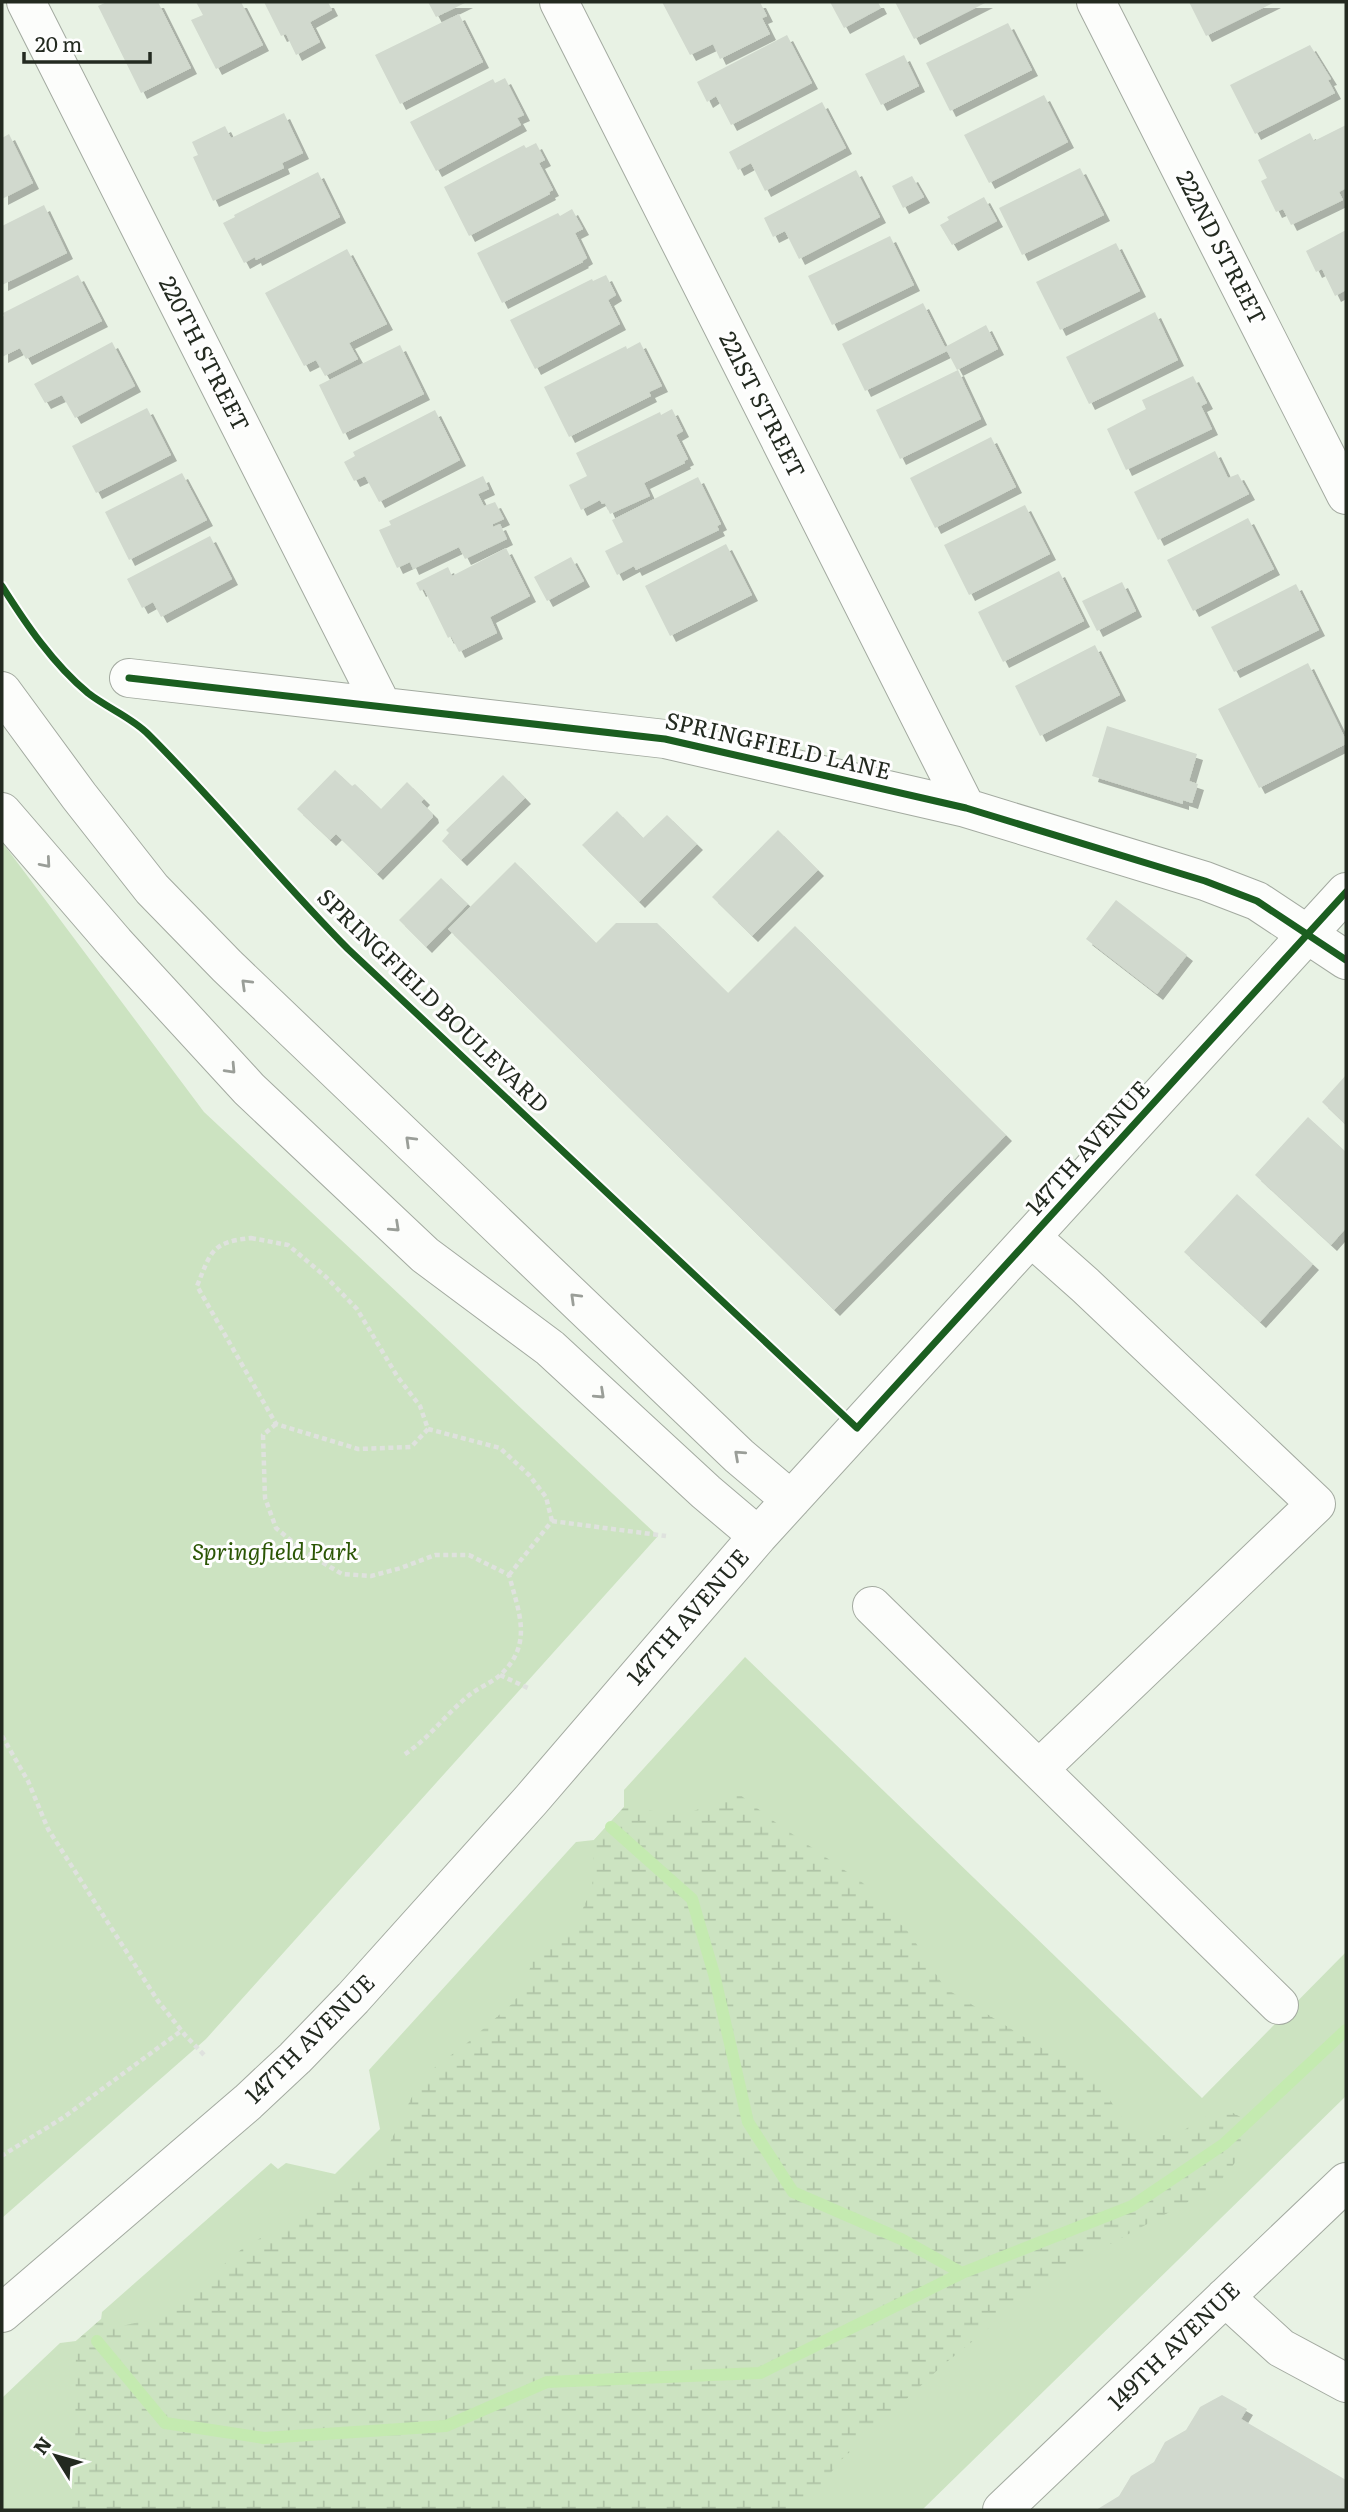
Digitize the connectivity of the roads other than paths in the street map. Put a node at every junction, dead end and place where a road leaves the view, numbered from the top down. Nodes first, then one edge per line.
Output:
1 (26, 2) edge
2 (559, 2) edge
3 (1096, 2) edge
4 (1346, 495) edge
5 (129, 678) dead end
6 (2, 691) edge
7 (382, 706) junction
8 (966, 808) junction
9 (2, 811) edge
10 (1346, 892) edge
11 (1309, 935) junction
12 (1346, 960) edge
13 (1032, 1238) junction
14 (791, 1500) junction
15 (758, 1536) junction
16 (872, 1606) dead end
17 (1039, 1769) junction
18 (1279, 2005) dead end
19 (1346, 2182) edge
20 (1225, 2297) junction
21 (2, 2313) edge
22 (1346, 2383) edge
23 (1002, 2510) edge

1 - 7 street, 220TH STREET
2 - 8 street, 221ST STREET
3 - 4 street, 222ND STREET
5 - 7 street, SPRINGFIELD LANE
14 -> 6 street
7 - 8 street, SPRINGFIELD LANE
8 - 11 street, SPRINGFIELD LANE
9 -> 15 street
10 - 11 street, 147TH AVENUE
11 - 12 street, SPRINGFIELD LANE
11 - 13 street, 147TH AVENUE
13 - 14 street, 147TH AVENUE
13 - 17 street
14 - 15 street, 147TH AVENUE
15 - 21 street, 147TH AVENUE
16 - 17 street
17 - 18 street
19 - 20 street, 149TH AVENUE
20 - 22 street
20 - 23 street, 149TH AVENUE

